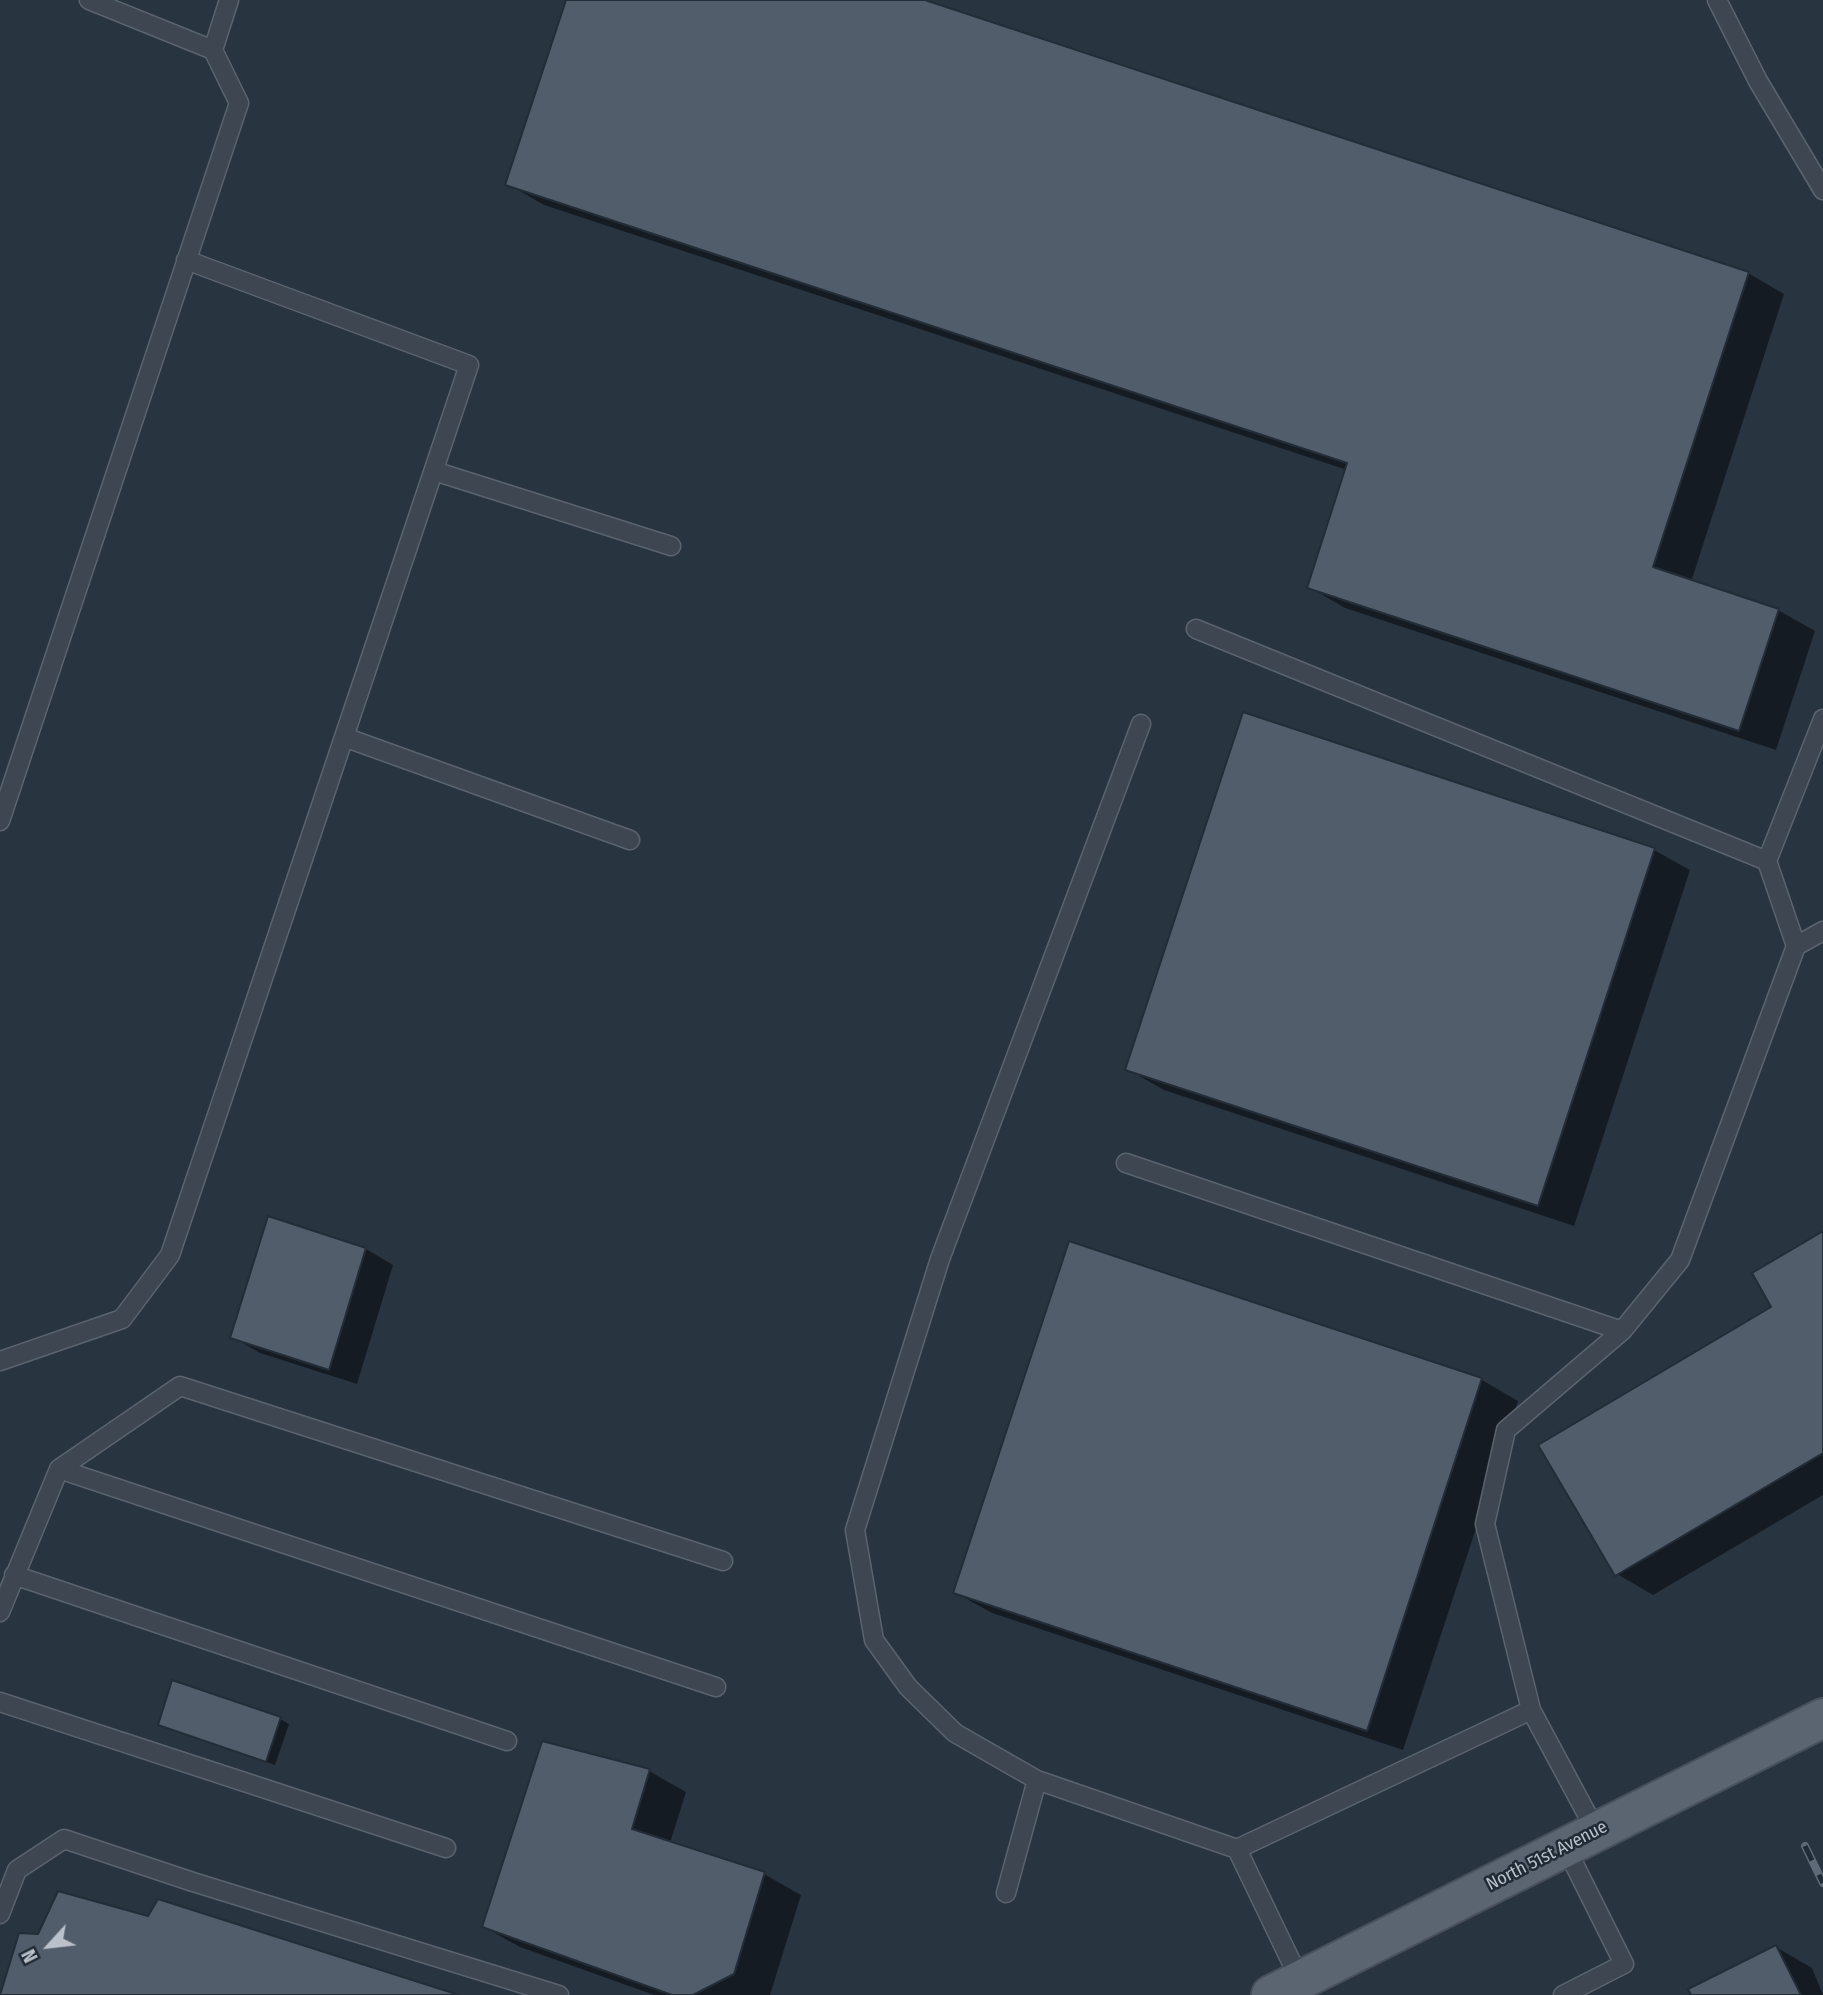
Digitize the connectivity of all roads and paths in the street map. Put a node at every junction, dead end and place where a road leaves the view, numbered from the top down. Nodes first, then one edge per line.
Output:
1 (89, 0) edge
2 (229, 0) edge
3 (1717, 0) edge
4 (213, 50) junction
5 (1823, 190) edge
6 (186, 260) junction
7 (434, 471) junction
8 (671, 546) dead end
9 (1196, 629) dead end
10 (1823, 719) edge
11 (1141, 724) dead end
12 (344, 737) junction
13 (0, 821) edge
14 (630, 840) dead end
15 (1767, 862) junction
16 (1823, 931) edge
17 (1796, 946) junction
18 (1126, 1163) dead end
19 (1622, 1331) junction
20 (0, 1361) edge
21 (59, 1469) junction
22 (723, 1561) dead end
23 (14, 1575) junction
24 (0, 1612) edge
25 (716, 1687) dead end
26 (0, 1702) edge
27 (1531, 1710) junction
28 (1823, 1718) edge
29 (507, 1741) dead end
30 (1037, 1780) junction
31 (1580, 1839) junction
32 (446, 1849) dead end
33 (1237, 1849) junction
34 (1006, 1893) dead end
35 (0, 1914) edge
36 (1285, 1988) edge
37 (559, 1995) edge
38 (1563, 1995) edge

1 - 4 lane
2 - 4 lane
3 - 5 lane
4 - 6 lane
6 - 7 lane
6 - 13 lane
7 - 8 lane
7 - 12 lane
9 - 15 lane
10 - 15 lane
11 - 30 lane
12 - 14 lane
12 - 20 lane
15 - 17 lane
16 - 17 lane
17 - 19 lane
18 - 19 lane
19 - 27 lane
21 - 22 lane
21 - 23 lane
21 - 25 lane
23 - 24 lane
23 - 29 lane
26 - 32 lane
27 - 31 lane
27 - 33 lane
28 - 31 main road, North 51st Avenue
30 - 33 lane
30 - 34 lane
31 - 36 main road, North 51st Avenue
31 - 38 lane
33 - 36 lane
35 - 37 lane

